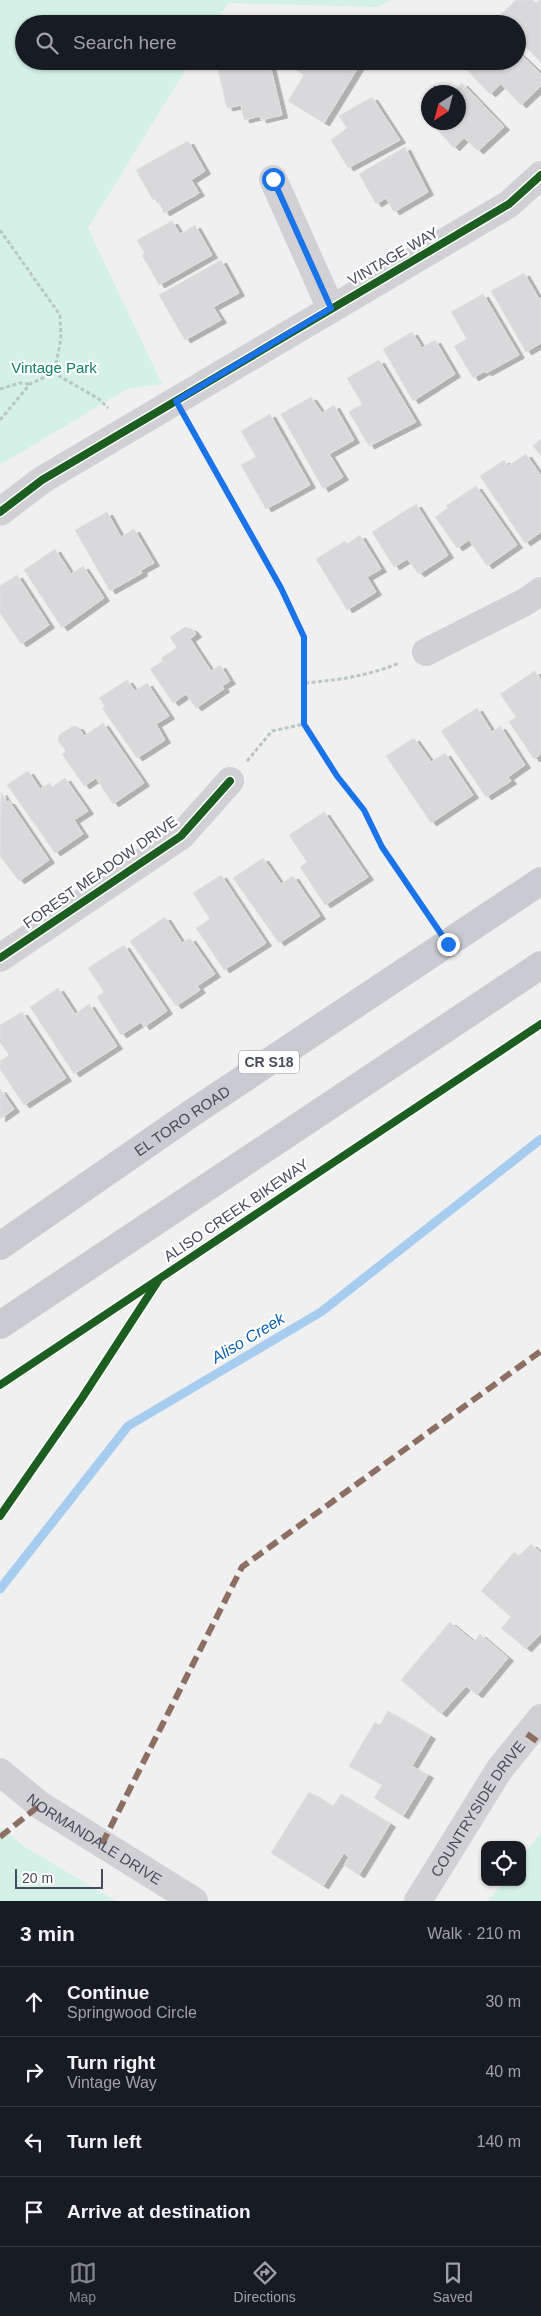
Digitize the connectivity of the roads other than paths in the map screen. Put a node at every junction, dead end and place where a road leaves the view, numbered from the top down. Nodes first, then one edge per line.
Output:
1 (541, 175) edge
2 (273, 179) dead end
3 (331, 308) junction
4 (0, 512) edge
5 (541, 591) edge
6 (426, 652) road end
7 (230, 781) road end
8 (541, 881) edge
9 (0, 958) edge
10 (541, 965) edge
11 (0, 1246) edge
12 (0, 1325) edge
13 (541, 1718) edge
14 (0, 1772) edge
15 (194, 1901) edge
16 (418, 1901) edge

1 - 3 street, VINTAGE WAY
2 - 3 street
3 - 4 street, VINTAGE WAY
5 - 6 street
7 - 9 street, FOREST MEADOW DRIVE
8 - 11 main road, EL TORO ROAD / CR S18
10 - 12 main road
13 - 16 street, COUNTRYSIDE DRIVE
14 - 15 street, NORMANDALE DRIVE

